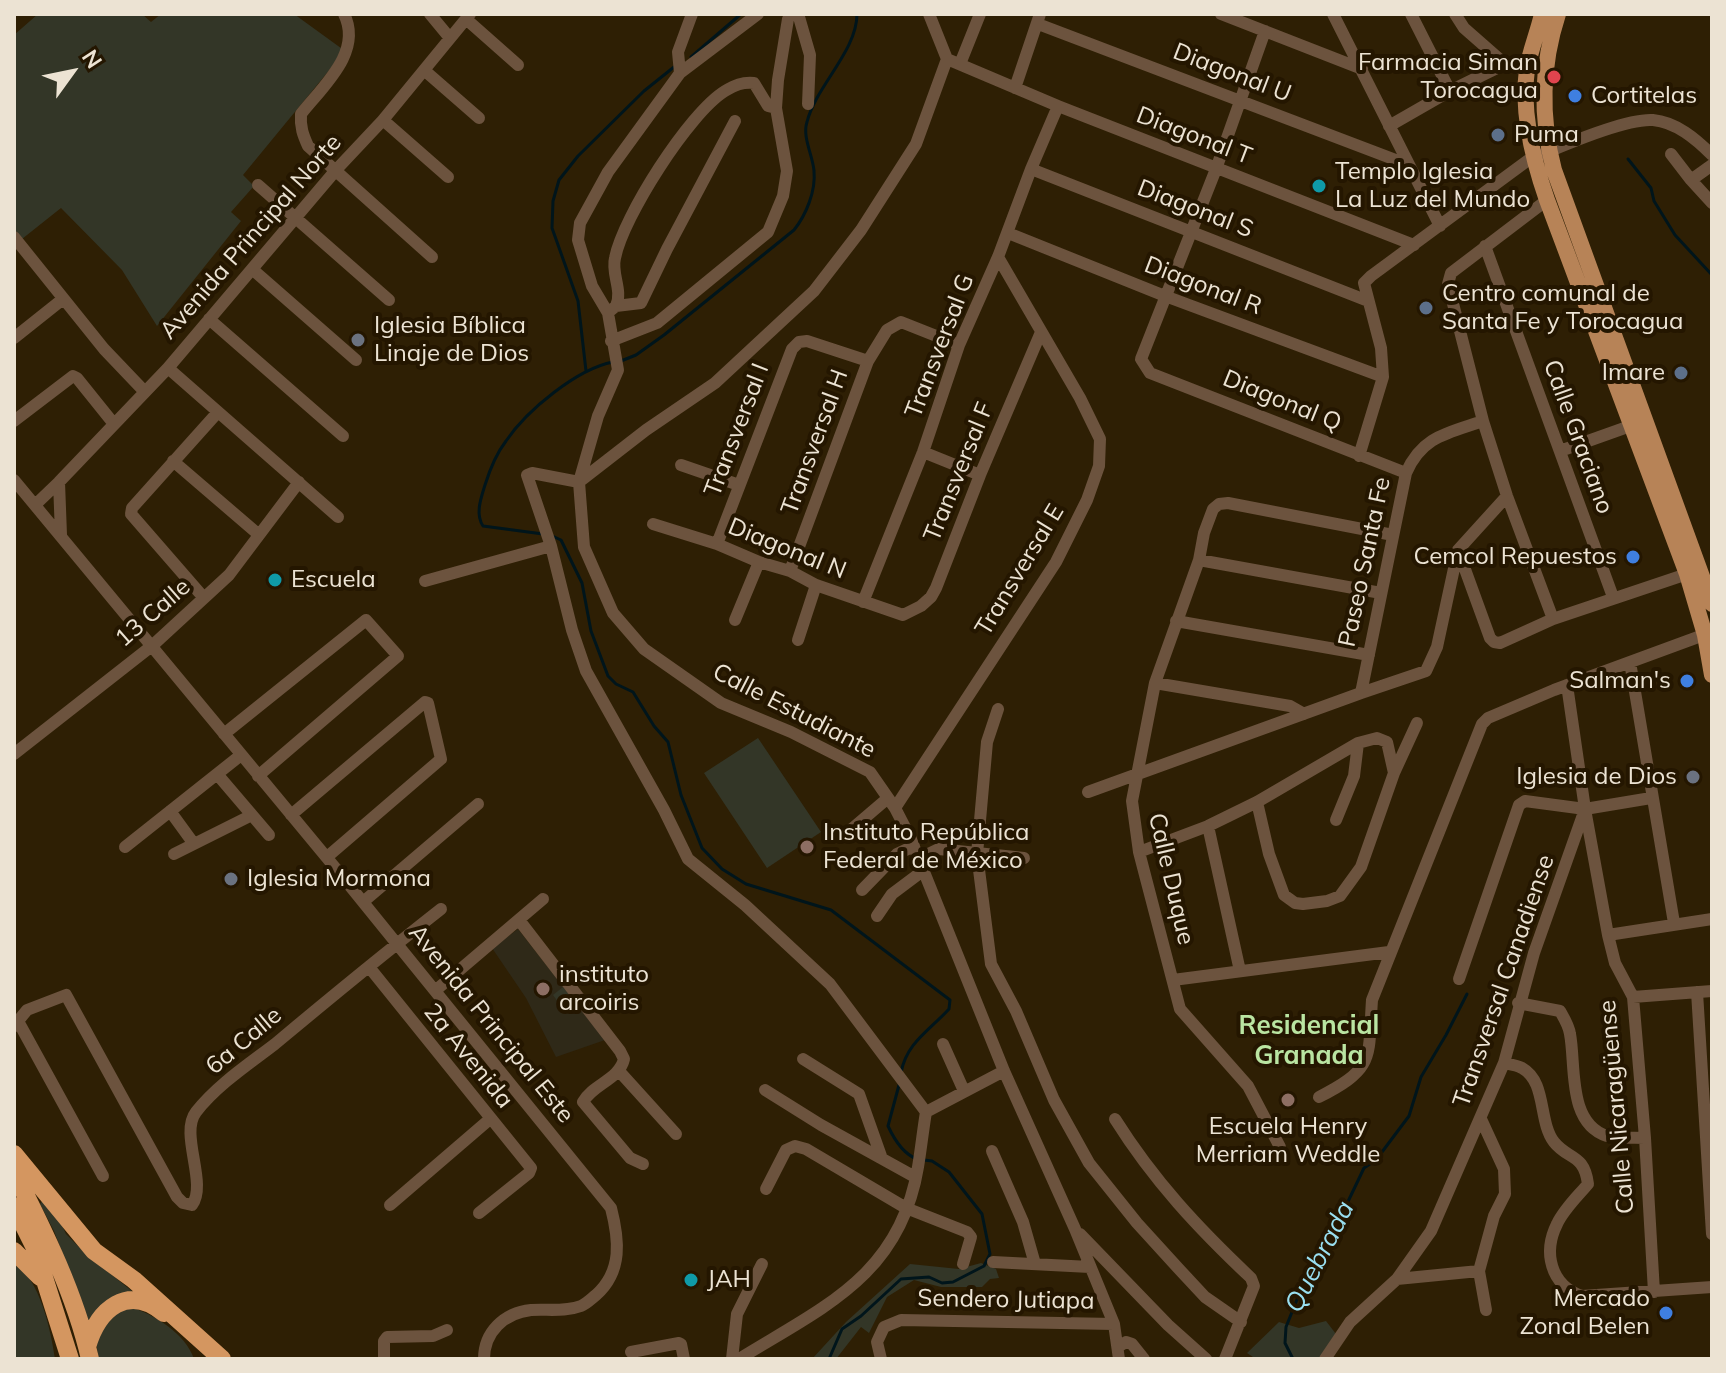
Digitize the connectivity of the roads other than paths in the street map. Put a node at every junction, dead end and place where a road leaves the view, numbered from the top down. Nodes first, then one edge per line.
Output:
1 (344, 14) edge
2 (430, 14) edge
3 (692, 14) edge
4 (758, 14) edge
5 (929, 14) edge
6 (980, 14) edge
7 (1221, 14) edge
8 (1333, 14) edge
9 (1411, 14) edge
10 (1455, 14) edge
11 (1542, 14) edge
12 (1558, 14) edge
13 (793, 16) edge
14 (468, 17) edge
15 (1039, 19) edge
16 (1265, 31) junction
17 (449, 37) junction
18 (947, 59) junction
19 (960, 64) junction
20 (1505, 64) junction
21 (518, 65) dead end
22 (1362, 69) junction
23 (424, 70) junction
24 (1527, 70) junction
25 (680, 73) junction
26 (1015, 88) junction
27 (1450, 91) junction
28 (1241, 100) junction
29 (808, 104) dead end
30 (1058, 106) junction
31 (776, 108) junction
32 (479, 118) dead end
33 (383, 120) junction
34 (735, 121) dead end
35 (1389, 126) junction
36 (1697, 140) junction
37 (1712, 141) edge
38 (1541, 154) junction
39 (1671, 154) dead end
40 (1712, 155) edge
41 (1409, 165) junction
42 (1712, 165) edge
43 (1031, 169) junction
44 (1216, 169) junction
45 (336, 170) junction
46 (448, 177) dead end
47 (1691, 180) junction
48 (258, 185) dead end
49 (1547, 200) junction
50 (1712, 203) edge
51 (295, 217) junction
52 (1440, 226) junction
53 (1191, 231) junction
54 (1008, 233) junction
55 (14, 237) edge
56 (1414, 245) junction
57 (1485, 246) junction
58 (26, 252) junction
59 (432, 257) dead end
60 (998, 257) junction
61 (14, 261) edge
62 (252, 269) junction
63 (1364, 283) junction
64 (1343, 292) junction
65 (1165, 296) junction
66 (63, 299) junction
67 (389, 300) dead end
68 (1368, 301) junction
69 (612, 310) junction
70 (209, 319) junction
71 (1041, 332) junction
72 (14, 338) edge
73 (959, 345) junction
74 (612, 347) junction
75 (356, 360) dead end
76 (868, 361) junction
77 (168, 368) junction
78 (1383, 377) junction
79 (145, 392) junction
80 (218, 412) junction
81 (14, 421) edge
82 (1483, 421) junction
83 (114, 424) junction
84 (1633, 425) junction
85 (343, 436) dead end
86 (1560, 451) junction
87 (923, 452) junction
88 (1359, 456) junction
89 (173, 461) junction
90 (681, 465) dead end
91 (1406, 473) junction
92 (980, 475) junction
93 (14, 480) edge
94 (59, 482) junction
95 (299, 482) junction
96 (579, 482) junction
97 (739, 485) junction
98 (26, 494) junction
99 (1507, 496) junction
100 (14, 504) edge
101 (35, 505) junction
102 (338, 517) dead end
103 (653, 524) dead end
104 (258, 534) junction
105 (61, 535) junction
106 (1393, 535) junction
107 (549, 542) junction
108 (717, 544) junction
109 (1458, 550) junction
110 (1199, 560) junction
111 (759, 562) junction
112 (790, 571) junction
113 (1687, 574) junction
114 (425, 581) dead end
115 (816, 585) junction
116 (1381, 593) junction
117 (1613, 597) junction
118 (204, 598) junction
119 (863, 602) junction
120 (1712, 604) edge
121 (903, 615) joint
122 (1553, 619) junction
123 (735, 620) dead end
124 (1176, 621) junction
125 (1708, 633) edge
126 (798, 640) dead end
127 (153, 645) junction
128 (1369, 655) junction
129 (1630, 662) junction
130 (1712, 675) edge
131 (1155, 683) junction
132 (1567, 685) junction
133 (1361, 693) junction
134 (998, 709) dead end
135 (1304, 714) junction
136 (1417, 723) dead end
137 (224, 734) junction
138 (1358, 743) junction
139 (14, 754) edge
140 (241, 755) junction
141 (1394, 773) junction
142 (217, 774) junction
143 (258, 776) junction
144 (1137, 776) junction
145 (1088, 792) dead end
146 (1651, 798) junction
147 (1257, 802) junction
148 (891, 803) junction
149 (478, 804) dead end
150 (1585, 809) junction
151 (170, 811) junction
152 (252, 815) junction
153 (291, 815) junction
154 (1336, 820) dead end
155 (1208, 826) junction
156 (847, 833) dead end
157 (269, 835) dead end
158 (194, 844) junction
159 (125, 847) dead end
160 (1139, 852) junction
161 (174, 854) dead end
162 (977, 854) junction
163 (327, 857) junction
164 (919, 858) junction
165 (1024, 858) dead end
166 (862, 890) dead end
167 (543, 899) dead end
168 (363, 902) junction
169 (441, 909) dead end
170 (877, 916) dead end
171 (1712, 919) edge
172 (519, 920) junction
173 (1674, 923) junction
174 (1608, 935) junction
175 (397, 944) junction
176 (1389, 952) junction
177 (369, 967) junction
178 (1240, 971) junction
179 (1459, 979) dead end
180 (1173, 980) junction
181 (436, 990) junction
182 (1712, 991) edge
183 (1697, 992) junction
184 (1633, 997) junction
185 (1518, 1003) junction
186 (16, 1024) edge
187 (943, 1044) dead end
188 (803, 1059) dead end
189 (1504, 1063) junction
190 (619, 1071) junction
191 (1004, 1071) junction
192 (765, 1090) dead end
193 (964, 1091) junction
194 (1319, 1097) dead end
195 (926, 1112) junction
196 (490, 1119) junction
197 (1115, 1119) dead end
198 (1481, 1119) junction
199 (676, 1134) dead end
200 (1645, 1138) junction
201 (1280, 1147) dead end
202 (992, 1151) dead end
203 (14, 1154) edge
204 (881, 1156) junction
205 (643, 1164) dead end
206 (14, 1172) edge
207 (917, 1172) junction
208 (103, 1176) dead end
209 (766, 1189) dead end
210 (390, 1205) dead end
211 (14, 1206) edge
212 (906, 1208) junction
213 (479, 1213) dead end
214 (1075, 1229) junction
215 (1712, 1234) edge
216 (14, 1251) edge
217 (993, 1262) dead end
218 (762, 1264) dead end
219 (963, 1264) dead end
220 (1035, 1264) junction
221 (1090, 1267) junction
222 (1479, 1271) junction
223 (1397, 1279) junction
224 (47, 1286) junction
225 (1712, 1287) edge
226 (1654, 1292) junction
227 (1486, 1310) dead end
228 (1241, 1322) junction
229 (1114, 1324) junction
230 (447, 1330) dead end
231 (631, 1352) dead end
232 (1118, 1353) edge
233 (84, 1355) edge
234 (481, 1358) edge
235 (199, 1359) edge
236 (222, 1359) edge
237 (384, 1359) edge
238 (684, 1359) edge
239 (732, 1359) edge
240 (739, 1359) edge
241 (881, 1359) edge
242 (1144, 1359) edge
243 (1206, 1359) edge
244 (1225, 1359) edge
245 (1325, 1359) edge

1 - 45 street
2 - 17 street
3 - 25 street
4 - 25 street
5 - 18 street
6 - 19 street
7 - 16 street
8 - 22 street
9 - 27 street
10 - 20 street
11 - 24 main road
12 - 38 main road
13 - 29 street
13 - 31 street
14 - 17 street, Avenida Principal Norte
14 - 21 street
15 - 26 street
15 - 28 street, Diagonal U
16 - 22 street
16 - 28 street
17 - 23 street, Avenida Principal Norte
18 - 19 street, Diagonal T
18 - 96 street
19 - 26 street, Diagonal T
20 - 24 street
20 - 27 street
22 - 35 street
23 - 32 street
23 - 33 street, Avenida Principal Norte
24 - 38 main road
25 - 69 street
26 - 30 street, Diagonal T
27 - 35 street
28 - 41 street, Diagonal U
28 - 44 street
30 - 43 street, Transversal G
30 - 44 street, Diagonal T
31 - 69 street, Calle Estudiante
31 - 74 street
33 - 45 street, Avenida Principal Norte
33 - 46 street
34 - 69 street
35 - 41 street
36 - 37 street
36 - 38 street
36 - 40 street
38 - 49 main road
38 - 52 street
38 - 120 main road
39 - 47 street
41 - 52 street
42 - 47 street
43 - 53 street, Diagonal S
43 - 54 street, Transversal G
44 - 53 street
44 - 56 street, Diagonal T
45 - 51 street, Avenida Principal Norte
45 - 59 street
47 - 50 street
48 - 51 street
49 - 57 street
49 - 84 main road
51 - 62 street, Avenida Principal Norte
51 - 67 street
52 - 56 street
53 - 64 street, Diagonal S
53 - 65 street
54 - 60 street, Transversal G
54 - 65 street, Diagonal R
55 - 58 street
56 - 63 street
57 - 82 street
57 - 86 street, Calle Graciano
58 - 61 street
58 - 66 street
60 - 71 street, Transversal E
60 - 73 street, Transversal G
62 - 70 street, Avenida Principal Norte
62 - 75 street
63 - 64 street
63 - 68 street
64 - 68 street, Diagonal S
65 - 78 street, Diagonal R
65 - 88 street, Diagonal Q
66 - 72 street
66 - 79 street
68 - 78 street
69 - 74 street, Calle Estudiante
70 - 77 street, Avenida Principal Norte
70 - 85 street
71 - 92 street, Transversal F
71 - 148 street, Transversal E
73 - 76 street, Transversal H
73 - 87 street, Transversal G
74 - 96 street, Calle Estudiante
76 - 97 street, Transversal I
76 - 112 street, Transversal H
77 - 79 street, Avenida Principal Norte
77 - 80 street
78 - 88 street
79 - 83 street, Avenida Principal Norte
80 - 89 street
80 - 95 street
81 - 83 street
82 - 91 street, Paseo Santa Fe
82 - 99 street
83 - 94 street, Avenida Principal Norte
84 - 86 street
84 - 113 main road
86 - 117 street, Calle Graciano
87 - 92 street
87 - 119 street, Transversal G
88 - 91 street, Diagonal Q
89 - 104 street
89 - 118 street
90 - 97 street
91 - 106 street, Paseo Santa Fe
92 - 121 street, Transversal F
93 - 98 street, Avenida Principal Este
94 - 101 street, Avenida Principal Norte
94 - 105 street
95 - 102 street
95 - 104 street, 13 Calle
96 - 107 street
96 - 148 street, Calle Estudiante
97 - 108 street, Transversal I
98 - 100 street
98 - 101 street, Avenida Principal Este
99 - 109 street
99 - 122 street
101 - 105 street, Avenida Principal Este
103 - 108 street, Diagonal N
104 - 118 street, 13 Calle
105 - 127 street, Avenida Principal Este
106 - 110 street, Calle Duque
106 - 116 street, Paseo Santa Fe
107 - 114 street
107 - 195 street
108 - 111 street, Diagonal N
109 - 122 street
109 - 133 street
110 - 116 street
110 - 124 street, Calle Duque
111 - 112 street, Diagonal N
111 - 123 street
112 - 115 street, Diagonal N
113 - 117 street
113 - 125 main road
115 - 119 street, Diagonal N
115 - 126 street
116 - 128 street, Paseo Santa Fe
117 - 122 street
118 - 127 street, 13 Calle
119 - 121 street, Diagonal N
124 - 128 street
124 - 131 street, Calle Duque
125 - 129 street
125 - 130 main road
127 - 137 street, Avenida Principal Este
127 - 139 street, 13 Calle
128 - 133 street, Paseo Santa Fe
129 - 132 street
129 - 146 street
131 - 135 street
131 - 144 street, Calle Duque
132 - 150 street, Calle Nicaragüense
132 - 176 street
133 - 135 street
134 - 162 street
135 - 144 street
136 - 141 street
137 - 140 street, Avenida Principal Este
137 - 143 street
138 - 141 street
138 - 147 street
138 - 154 street
140 - 142 street
140 - 143 street, Avenida Principal Este
141 - 147 street
142 - 151 street
142 - 152 street
143 - 153 street, Avenida Principal Este
144 - 145 street
144 - 160 street, Calle Duque
146 - 150 street
146 - 173 street
147 - 155 street
148 - 156 street, Transversal E
148 - 164 street, Calle Estudiante
149 - 168 street
150 - 174 street, Calle Nicaragüense
150 - 179 street
150 - 185 street, Transversal Canadiense
151 - 158 street
151 - 159 street
152 - 157 street
152 - 158 street
153 - 163 street, Avenida Principal Este
153 - 163 street
155 - 160 street
155 - 178 street
158 - 161 street
160 - 180 street, Calle Duque
162 - 164 street
162 - 165 street
162 - 228 street
163 - 168 street, Avenida Principal Este
164 - 166 street
164 - 170 street
164 - 191 street, Calle Estudiante
167 - 172 street
168 - 175 street, Avenida Principal Este
169 - 175 street, 6a Calle
171 - 173 street
172 - 181 street
172 - 190 street
173 - 174 street
174 - 184 street, Calle Nicaragüense
175 - 177 street, 6a Calle
175 - 181 street, Avenida Principal Este
176 - 178 street
176 - 194 street
177 - 186 street, 6a Calle
177 - 196 street, 2a Avenida
178 - 180 street
180 - 201 street, Calle Duque
181 - 234 street, Avenida Principal Este
182 - 183 street
183 - 184 street
183 - 215 street
184 - 200 street, Calle Nicaragüense
185 - 189 street, Transversal Canadiense
185 - 200 street
186 - 208 street
187 - 193 street
188 - 204 street
189 - 198 street, Transversal Canadiense
189 - 226 street
190 - 199 street
190 - 205 street
191 - 193 street
191 - 214 street, Calle Estudiante
192 - 204 street
193 - 195 street
195 - 207 street
196 - 210 street
196 - 213 street, 2a Avenida
197 - 228 street
198 - 222 street
198 - 223 street, Transversal Canadiense
200 - 226 street, Calle Nicaragüense
202 - 220 street
203 - 236 highway
204 - 207 street
206 - 233 highway
207 - 212 street
209 - 212 street
211 - 224 highway
212 - 219 street
212 - 240 street
214 - 221 street, Calle Estudiante
214 - 243 street
216 - 224 highway
217 - 220 street
218 - 239 street
220 - 221 street
221 - 229 street, Calle Estudiante
222 - 223 street
222 - 227 street
223 - 245 street, Transversal Canadiense
224 - 233 highway
225 - 226 street
228 - 244 street
229 - 232 street, Calle Estudiante
229 - 241 street, Sendero Jutiapa
230 - 237 street
231 - 238 street
232 - 242 street
233 - 235 highway

